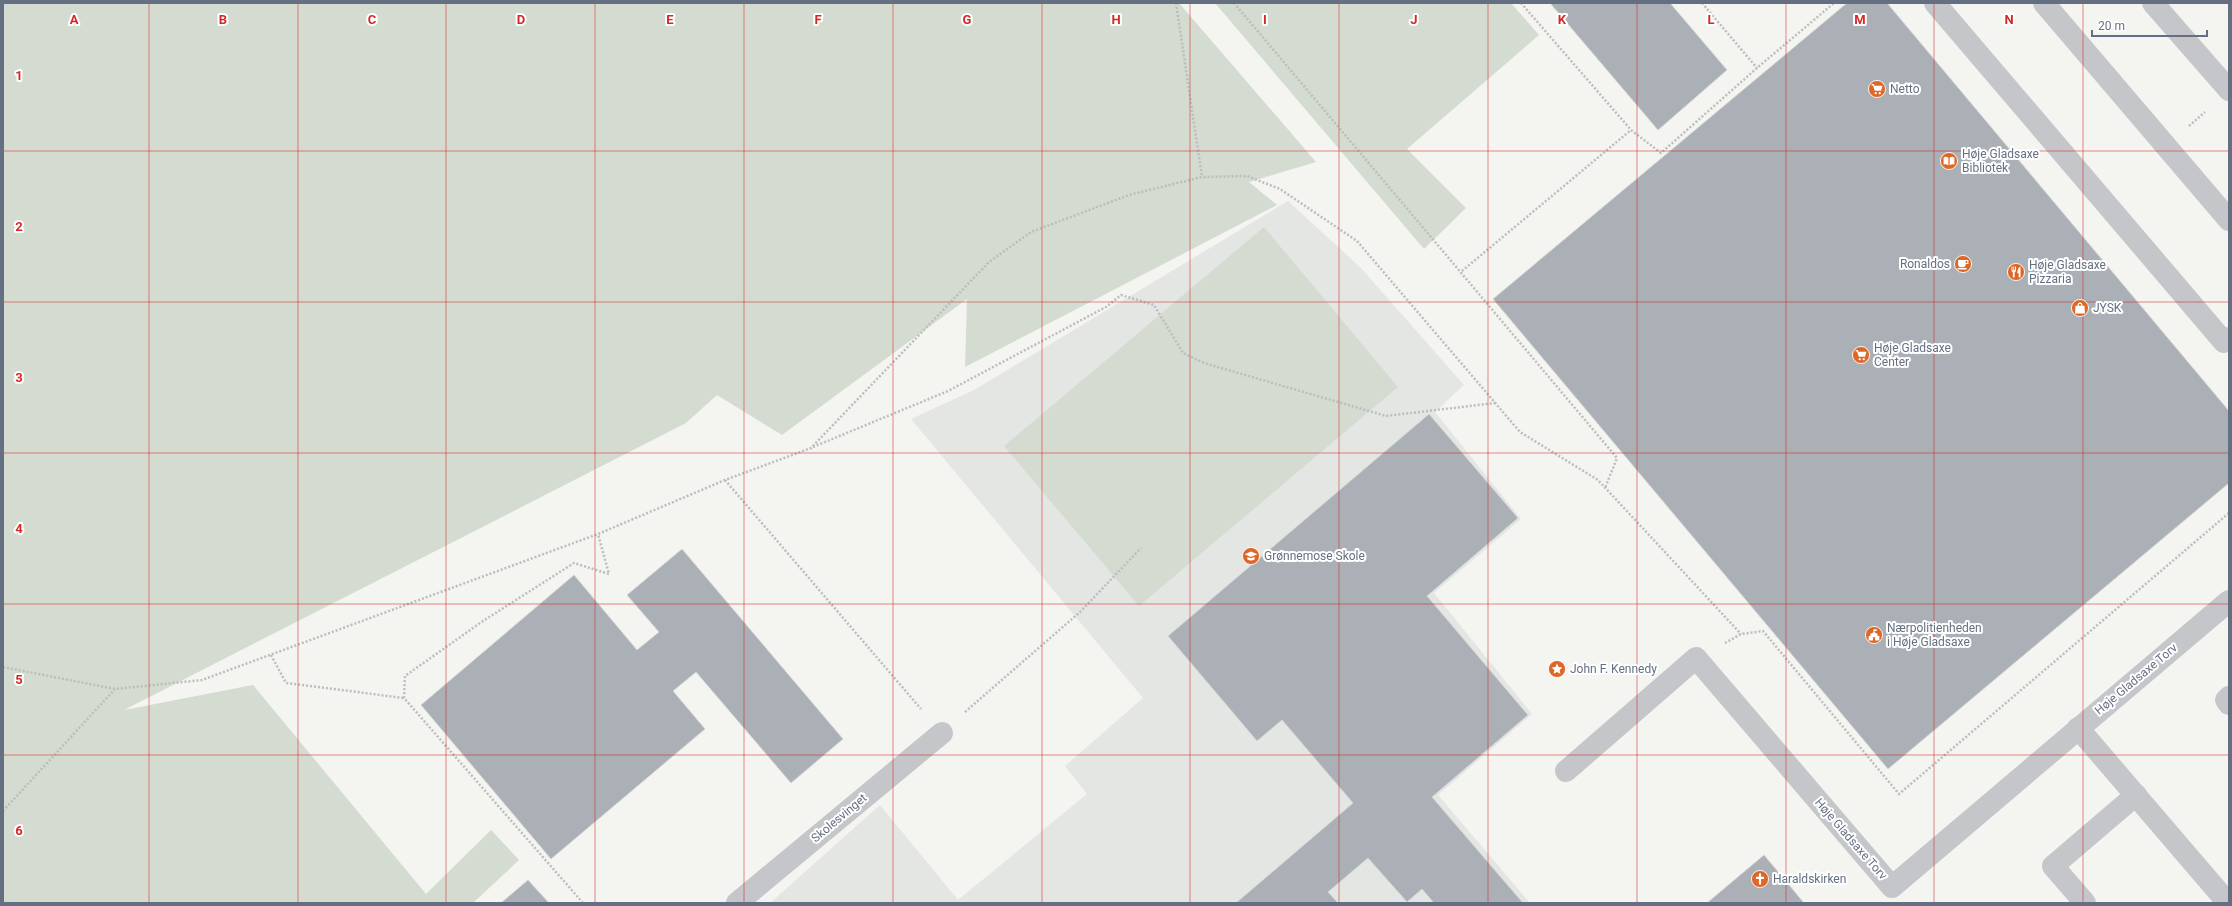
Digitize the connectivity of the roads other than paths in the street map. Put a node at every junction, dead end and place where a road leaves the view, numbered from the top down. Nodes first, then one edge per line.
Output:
1 (1935, 3) edge
2 (2044, 3) edge
3 (2153, 3) edge
4 (2229, 90) edge
5 (2229, 220) edge
6 (2229, 338) edge
7 (2229, 602) edge
8 (2229, 697) edge
9 (2229, 704) edge
10 (2078, 728) junction
11 (942, 733) road end
12 (1566, 771) dead end
13 (2136, 795) junction
14 (737, 903) edge
15 (2085, 903) edge
16 (2228, 903) edge

1 - 6 street
2 - 5 street
3 - 4 street
7 - 10 street, Høje Gladsaxe Torv
8 - 9 street
10 - 12 street, Høje Gladsaxe Torv
10 - 13 street
11 - 14 street, Skolesvinget
13 - 15 street
13 - 16 street

